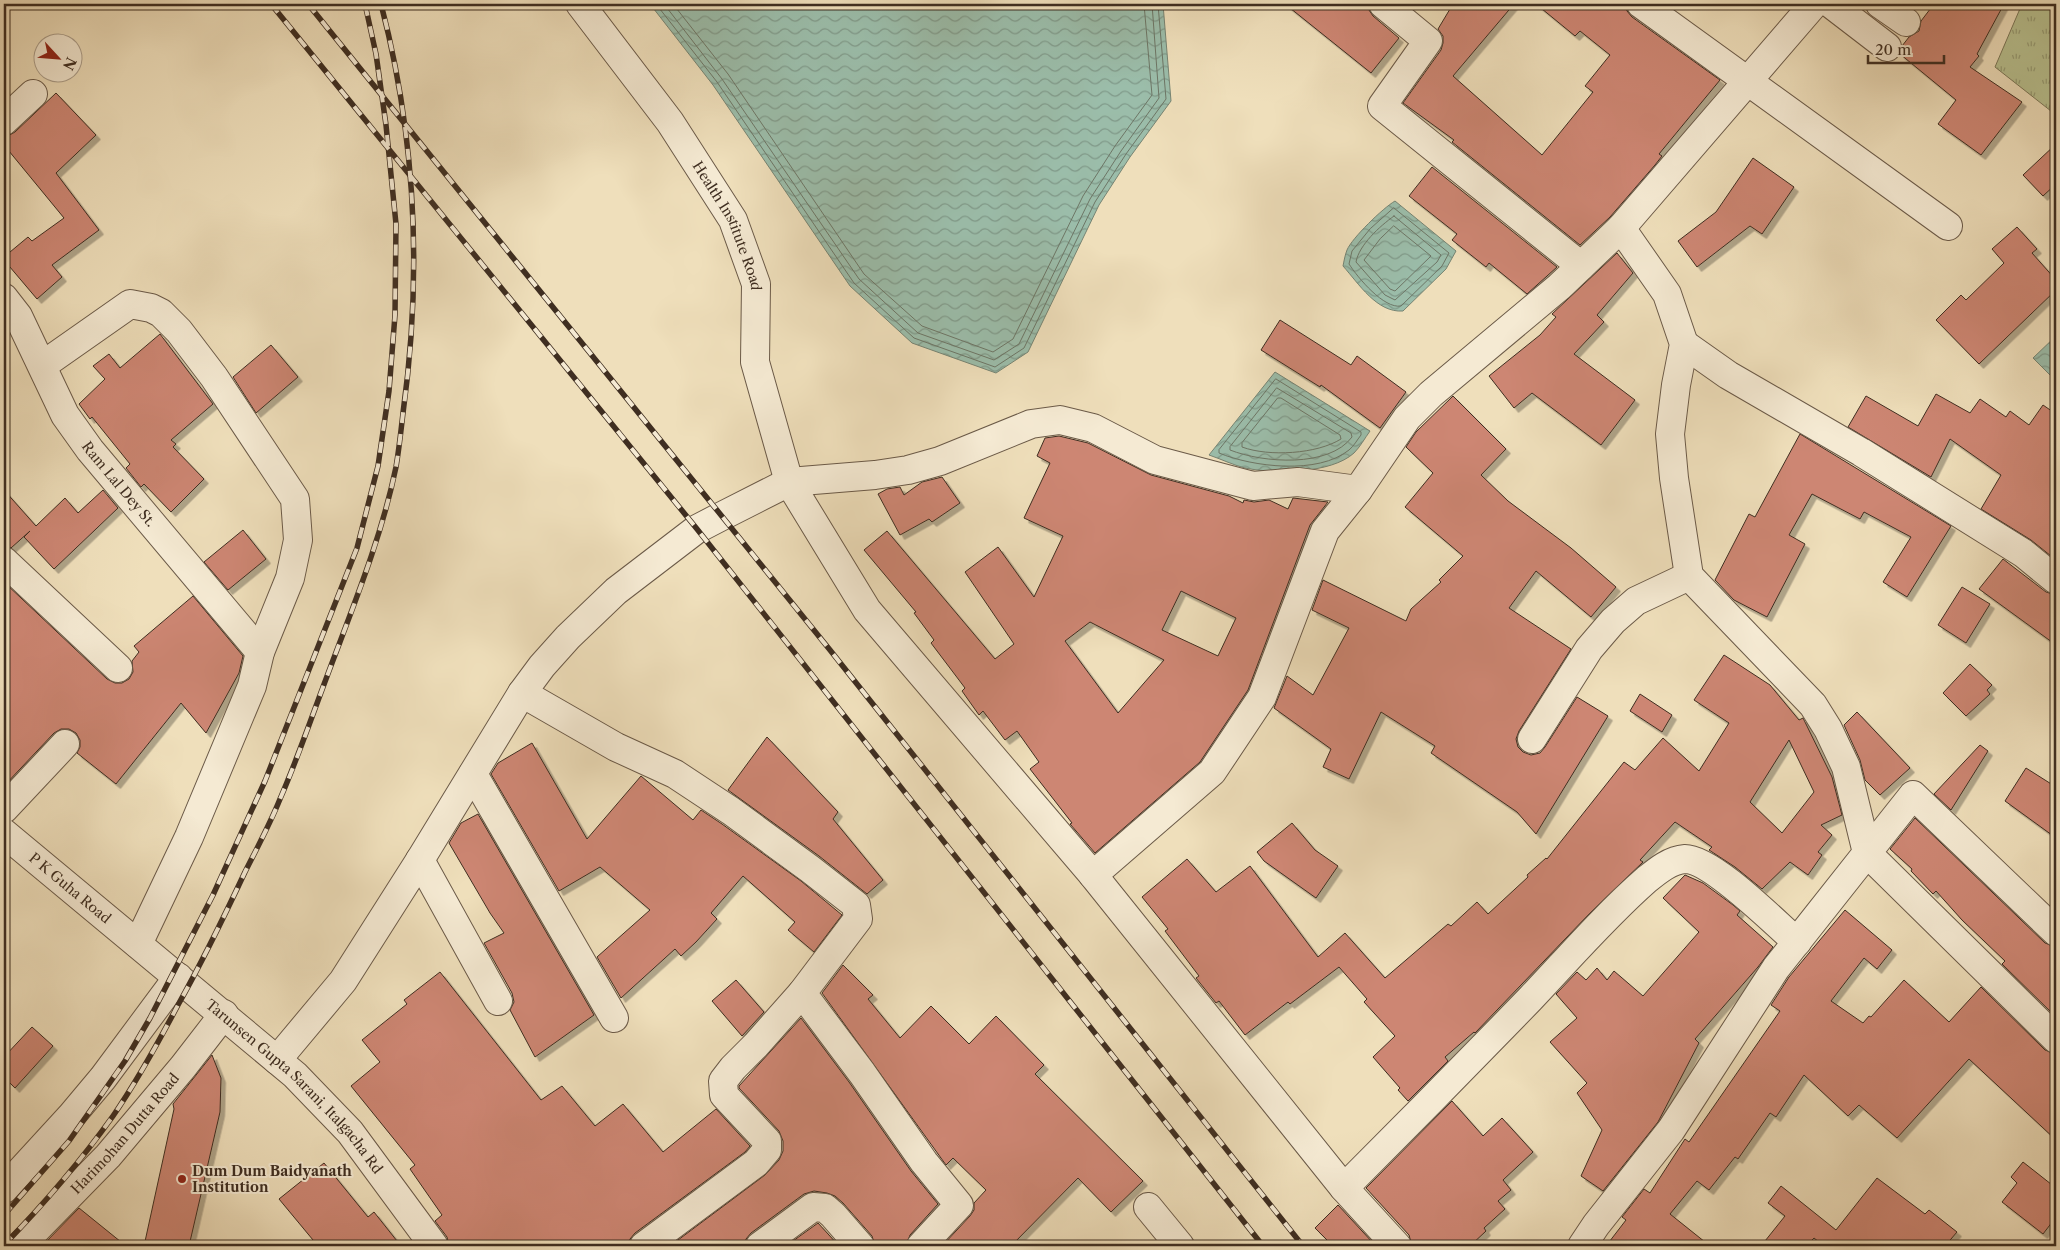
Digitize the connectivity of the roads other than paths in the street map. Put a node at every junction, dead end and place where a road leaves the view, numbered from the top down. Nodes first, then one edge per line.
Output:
1 (580, 4) edge
2 (1383, 4) edge
3 (1641, 4) edge
4 (1814, 4) edge
5 (1831, 4) edge
6 (1880, 4) edge
7 (1906, 22) dead end
8 (1887, 47) dead end
9 (1748, 80) junction
10 (33, 94) dead end
11 (4, 121) edge
12 (1948, 226) dead end
13 (1621, 228) junction
14 (1581, 266) junction
15 (4, 298) edge
16 (1684, 344) junction
17 (43, 365) junction
18 (790, 482) junction
19 (1358, 490) junction
20 (4, 561) edge
21 (1689, 576) junction
22 (2056, 580) edge
23 (260, 652) junction
24 (118, 668) dead end
25 (522, 693) junction
26 (1532, 740) dead end
27 (65, 744) dead end
28 (473, 774) junction
29 (5, 806) edge
30 (4, 833) edge
31 (1867, 854) junction
32 (420, 860) junction
33 (1093, 875) junction
34 (2056, 932) edge
35 (1797, 942) junction
36 (138, 944) junction
37 (178, 977) junction
38 (802, 993) junction
39 (498, 1001) dead end
40 (224, 1014) junction
41 (614, 1018) dead end
42 (2056, 1039) edge
43 (277, 1060) junction
44 (1344, 1188) junction
45 (4, 1189) edge
46 (1148, 1207) dead end
47 (20, 1246) edge
48 (434, 1246) edge
49 (644, 1246) edge
50 (760, 1246) edge
51 (860, 1246) edge
52 (921, 1246) edge
53 (1180, 1246) edge
54 (1397, 1246) edge
55 (1582, 1246) edge

1 - 18 street, Health Institute Road
2 - 14 street
3 - 9 street
4 - 9 street
5 - 8 street
6 - 7 street
9 - 12 street
9 - 13 street
10 - 11 street
13 - 14 street
13 - 16 street
14 - 19 street
15 - 17 street, Ram Lal Dey St.
16 - 21 street
16 - 22 street
17 - 23 street, Ram Lal Dey St.
17 - 23 street
18 - 19 street
18 - 25 street
18 - 33 street, Health Institute Road
19 - 33 street
20 - 24 street
21 - 26 street
21 - 31 street
23 - 36 street
25 - 28 street
25 - 38 street
27 - 29 street
28 - 32 street
28 - 41 street
30 - 36 street, P K Guha Road
31 - 34 street
31 - 35 street
31 - 42 street
32 - 39 street
32 - 43 street
33 - 44 street, Health Institute Road
35 - 44 street
35 - 55 street
36 - 37 street, Tarunsen Gupta Sarani, Italgacha Rd
37 - 40 street, Tarunsen Gupta Sarani, Italgacha Rd
37 - 45 street
38 - 49 street
38 - 52 street
40 - 43 street, Tarunsen Gupta Sarani, Italgacha Rd
40 - 47 street, Harimohan Dutta Road
43 - 48 street, Tarunsen Gupta Sarani, Italgacha Rd
44 - 54 street, Health Institute Road
46 - 53 street
50 - 51 street

